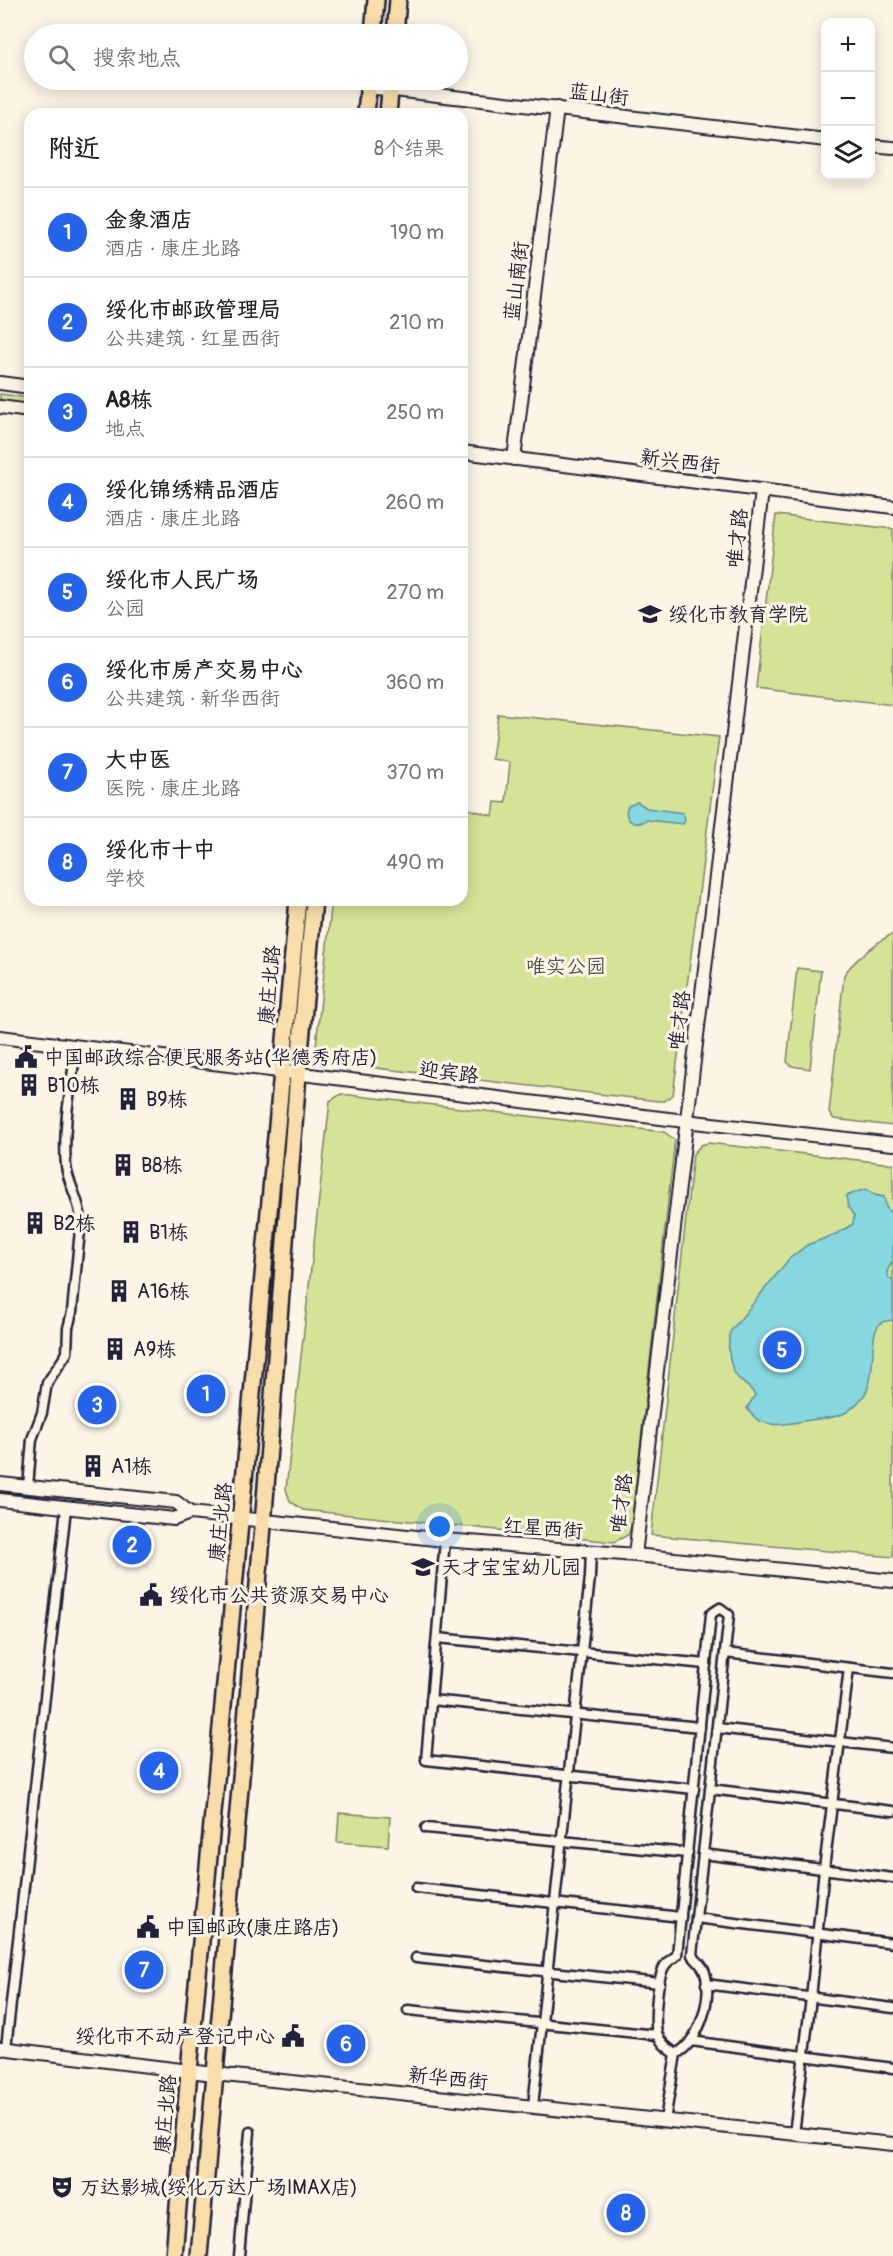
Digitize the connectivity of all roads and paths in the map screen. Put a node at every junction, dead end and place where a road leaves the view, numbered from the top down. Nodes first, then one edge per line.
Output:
1 (376, 0) edge
2 (399, 0) edge
3 (373, 24) edge
4 (396, 24) edge
5 (368, 90) edge
6 (390, 90) edge
7 (432, 90) edge
8 (366, 108) edge
9 (389, 108) edge
10 (557, 108) junction
11 (821, 140) edge
12 (875, 146) edge
13 (893, 148) edge
14 (0, 383) edge
15 (24, 386) edge
16 (0, 407) edge
17 (24, 410) edge
18 (468, 453) edge
19 (514, 459) junction
20 (762, 491) junction
21 (893, 507) edge
22 (297, 906) edge
23 (313, 906) edge
24 (0, 1037) edge
25 (74, 1063) dead end
26 (282, 1072) junction
27 (298, 1074) junction
28 (685, 1121) junction
29 (893, 1144) edge
30 (0, 1484) edge
31 (28, 1487) junction
32 (0, 1500) edge
33 (66, 1508) junction
34 (190, 1513) junction
35 (241, 1519) junction
36 (263, 1522) junction
37 (445, 1540) junction
38 (591, 1551) junction
39 (635, 1555) junction
40 (893, 1581) edge
41 (437, 1638) junction
42 (582, 1652) junction
43 (725, 1653) junction
44 (706, 1665) junction
45 (849, 1668) junction
46 (893, 1673) edge
47 (431, 1700) junction
48 (574, 1715) junction
49 (700, 1727) junction
50 (717, 1728) junction
51 (840, 1742) junction
52 (893, 1748) edge
53 (568, 1775) junction
54 (694, 1790) junction
55 (710, 1790) junction
56 (832, 1804) junction
57 (893, 1811) edge
58 (426, 1828) dead end
59 (561, 1841) junction
60 (688, 1853) junction
61 (703, 1854) junction
62 (824, 1869) junction
63 (893, 1878) edge
64 (417, 1888) dead end
65 (555, 1903) junction
66 (681, 1917) junction
67 (696, 1918) junction
68 (818, 1933) junction
69 (893, 1943) edge
70 (416, 1958) dead end
71 (547, 1972) junction
72 (660, 1983) junction
73 (706, 1984) junction
74 (811, 1998) junction
75 (893, 2008) edge
76 (408, 2010) dead end
77 (542, 2024) junction
78 (657, 2035) junction
79 (691, 2041) junction
80 (3, 2048) edge
81 (676, 2054) junction
82 (804, 2056) junction
83 (893, 2068) edge
84 (189, 2070) junction
85 (214, 2074) junction
86 (534, 2106) junction
87 (665, 2120) junction
88 (250, 2132) dead end
89 (794, 2134) junction
90 (893, 2144) edge
91 (174, 2256) edge
92 (199, 2256) edge
93 (239, 2256) edge

1 - 3 highway
2 - 4 highway
5 - 8 highway
6 - 9 highway
7 - 10 main road, 蓝山街
10 - 11 main road, 蓝山街
10 - 19 main road, 蓝山南街
12 - 13 main road
14 - 15 main road
16 - 17 main road
18 - 19 main road, 新兴西街
19 - 20 main road, 新兴西街
20 - 21 main road, 新兴西街
20 - 28 main road, 唯才路
22 - 26 highway, 康庄北路
23 - 27 highway, 康庄北路
24 - 26 main road, 迎宾路
25 - 31 street
26 - 27 main road, 迎宾路
26 - 35 highway, 康庄北路
27 - 28 main road, 迎宾路
27 - 36 highway, 康庄北路
28 - 29 main road, 迎宾路
28 - 39 main road, 唯才路
30 - 31 main road, 红星西街
31 - 34 main road, 红星西街
32 - 33 main road, 红星西街
33 - 34 main road, 红星西街
33 - 80 street
34 - 35 main road, 红星西街
35 - 36 main road, 红星西街
35 - 84 highway, 康庄北路
36 - 37 main road, 红星西街
36 - 85 highway, 康庄北路
37 - 38 main road, 红星西街
37 - 41 street
38 - 39 main road, 红星西街
38 - 42 street
39 - 40 main road, 红星西街
41 - 42 street
41 - 47 street
42 - 44 street
42 - 48 street
43 - 44 street
43 - 45 street
43 - 50 street
44 - 49 street
45 - 46 street
45 - 51 street
47 - 48 street
47 - 53 street
48 - 49 street
48 - 53 street
49 - 54 street
50 - 51 street
50 - 55 street
51 - 52 street
51 - 56 street
53 - 54 street
53 - 59 street
54 - 60 street
55 - 56 street
55 - 61 street
56 - 57 street
56 - 62 street
58 - 59 street
59 - 60 street
59 - 65 street
60 - 66 street
61 - 62 street
61 - 67 street
62 - 63 street
62 - 68 street
64 - 65 street
65 - 66 street
65 - 71 street
66 - 72 street
67 - 68 street
67 - 73 street
68 - 69 street
68 - 74 street
70 - 71 street
71 - 72 street
71 - 77 street
72 - 78 street
73 - 74 street
73 - 79 street
74 - 75 street
74 - 82 street
76 - 77 street
77 - 78 street
77 - 86 street
78 - 81 street
79 - 81 street
79 - 82 street
80 - 84 main road, 新华西街
81 - 87 street
82 - 83 street
82 - 89 street
84 - 85 main road, 新华西街
84 - 91 highway, 康庄北路
85 - 86 main road, 新华西街
85 - 92 highway, 康庄北路
86 - 87 main road, 新华西街
87 - 89 main road, 新华西街
88 - 93 street
89 - 90 main road, 新华西街

